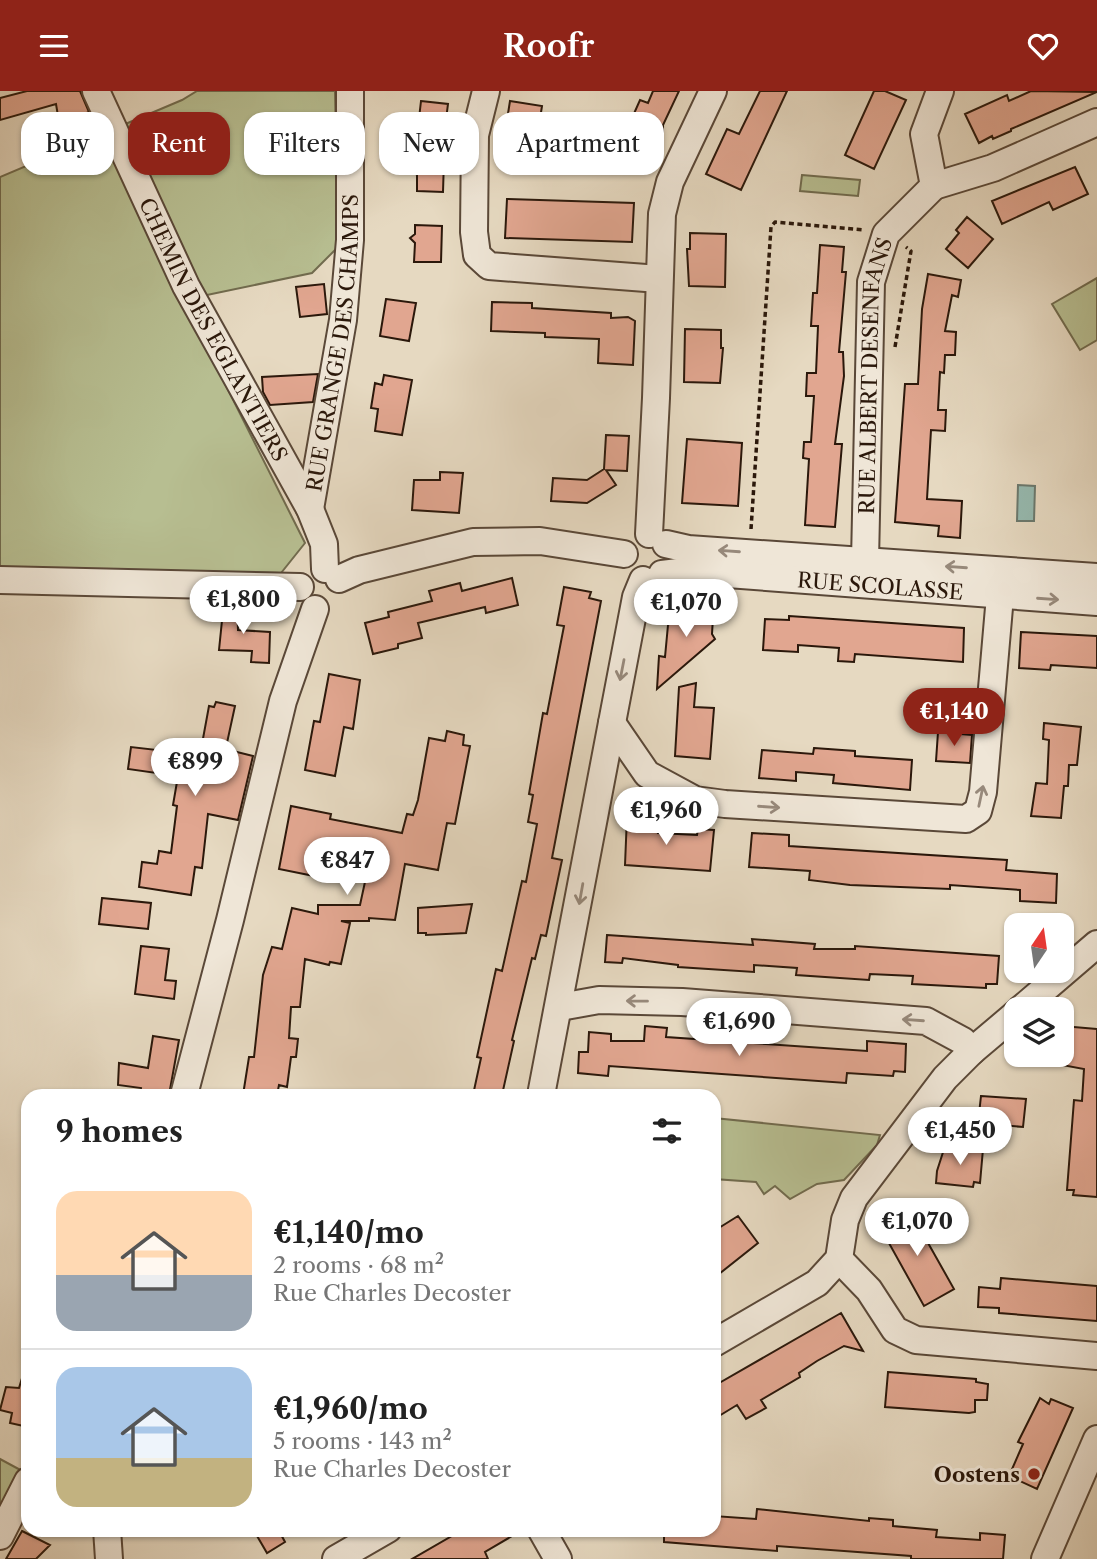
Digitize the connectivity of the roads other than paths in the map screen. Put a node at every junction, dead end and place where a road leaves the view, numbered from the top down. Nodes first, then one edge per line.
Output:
1 (96, 91) edge
2 (350, 91) edge
3 (486, 91) edge
4 (713, 91) edge
5 (940, 91) edge
6 (1097, 122) edge
7 (934, 186) junction
8 (659, 279) junction
9 (310, 509) junction
10 (657, 539) junction
11 (624, 554) junction
12 (865, 561) junction
13 (332, 574) junction
14 (1097, 576) edge
15 (653, 577) junction
16 (0, 580) edge
17 (300, 587) junction
18 (1000, 596) junction
19 (1097, 602) edge
20 (315, 609) junction
21 (612, 723) junction
22 (1097, 944) edge
23 (1035, 997) edge
24 (560, 1006) junction
25 (1004, 1023) edge
26 (972, 1051) junction
27 (186, 1089) edge
28 (542, 1089) edge
29 (839, 1259) junction
30 (721, 1339) edge
31 (1097, 1356) edge
32 (1097, 1439) edge
33 (21, 1495) edge
34 (0, 1537) edge
35 (108, 1537) edge
36 (374, 1537) edge
37 (546, 1537) edge
38 (109, 1559) edge
39 (336, 1559) edge
40 (558, 1559) edge
41 (1045, 1559) edge

1 - 9 street, CHEMIN DES EGLANTIERS
2 - 9 street, RUE GRANGE DES CHAMPS
3 - 8 street
4 - 8 street
5 - 7 street
6 - 7 street
7 - 12 street, RUE ALBERT DESENFANS
8 - 10 street
9 - 13 street, CHEMIN DES EGLANTIERS
10 - 11 street
12 -> 10 street, RUE SCOLASSE
10 - 15 street
11 - 13 street
11 - 15 street
14 -> 12 street, RUE SCOLASSE
13 - 17 street
13 - 20 street
15 - 18 street, RUE SCOLASSE
15 -> 21 street
16 - 17 street
17 - 20 street
18 -> 19 street, RUE SCOLASSE
21 -> 18 street
20 - 27 street
21 -> 24 street
22 - 23 street
26 -> 24 street
24 - 28 street
25 - 26 street
26 - 29 street
29 - 30 street
29 - 31 street
32 - 41 street
33 - 34 street
35 - 38 street
36 - 39 street
37 - 40 street

